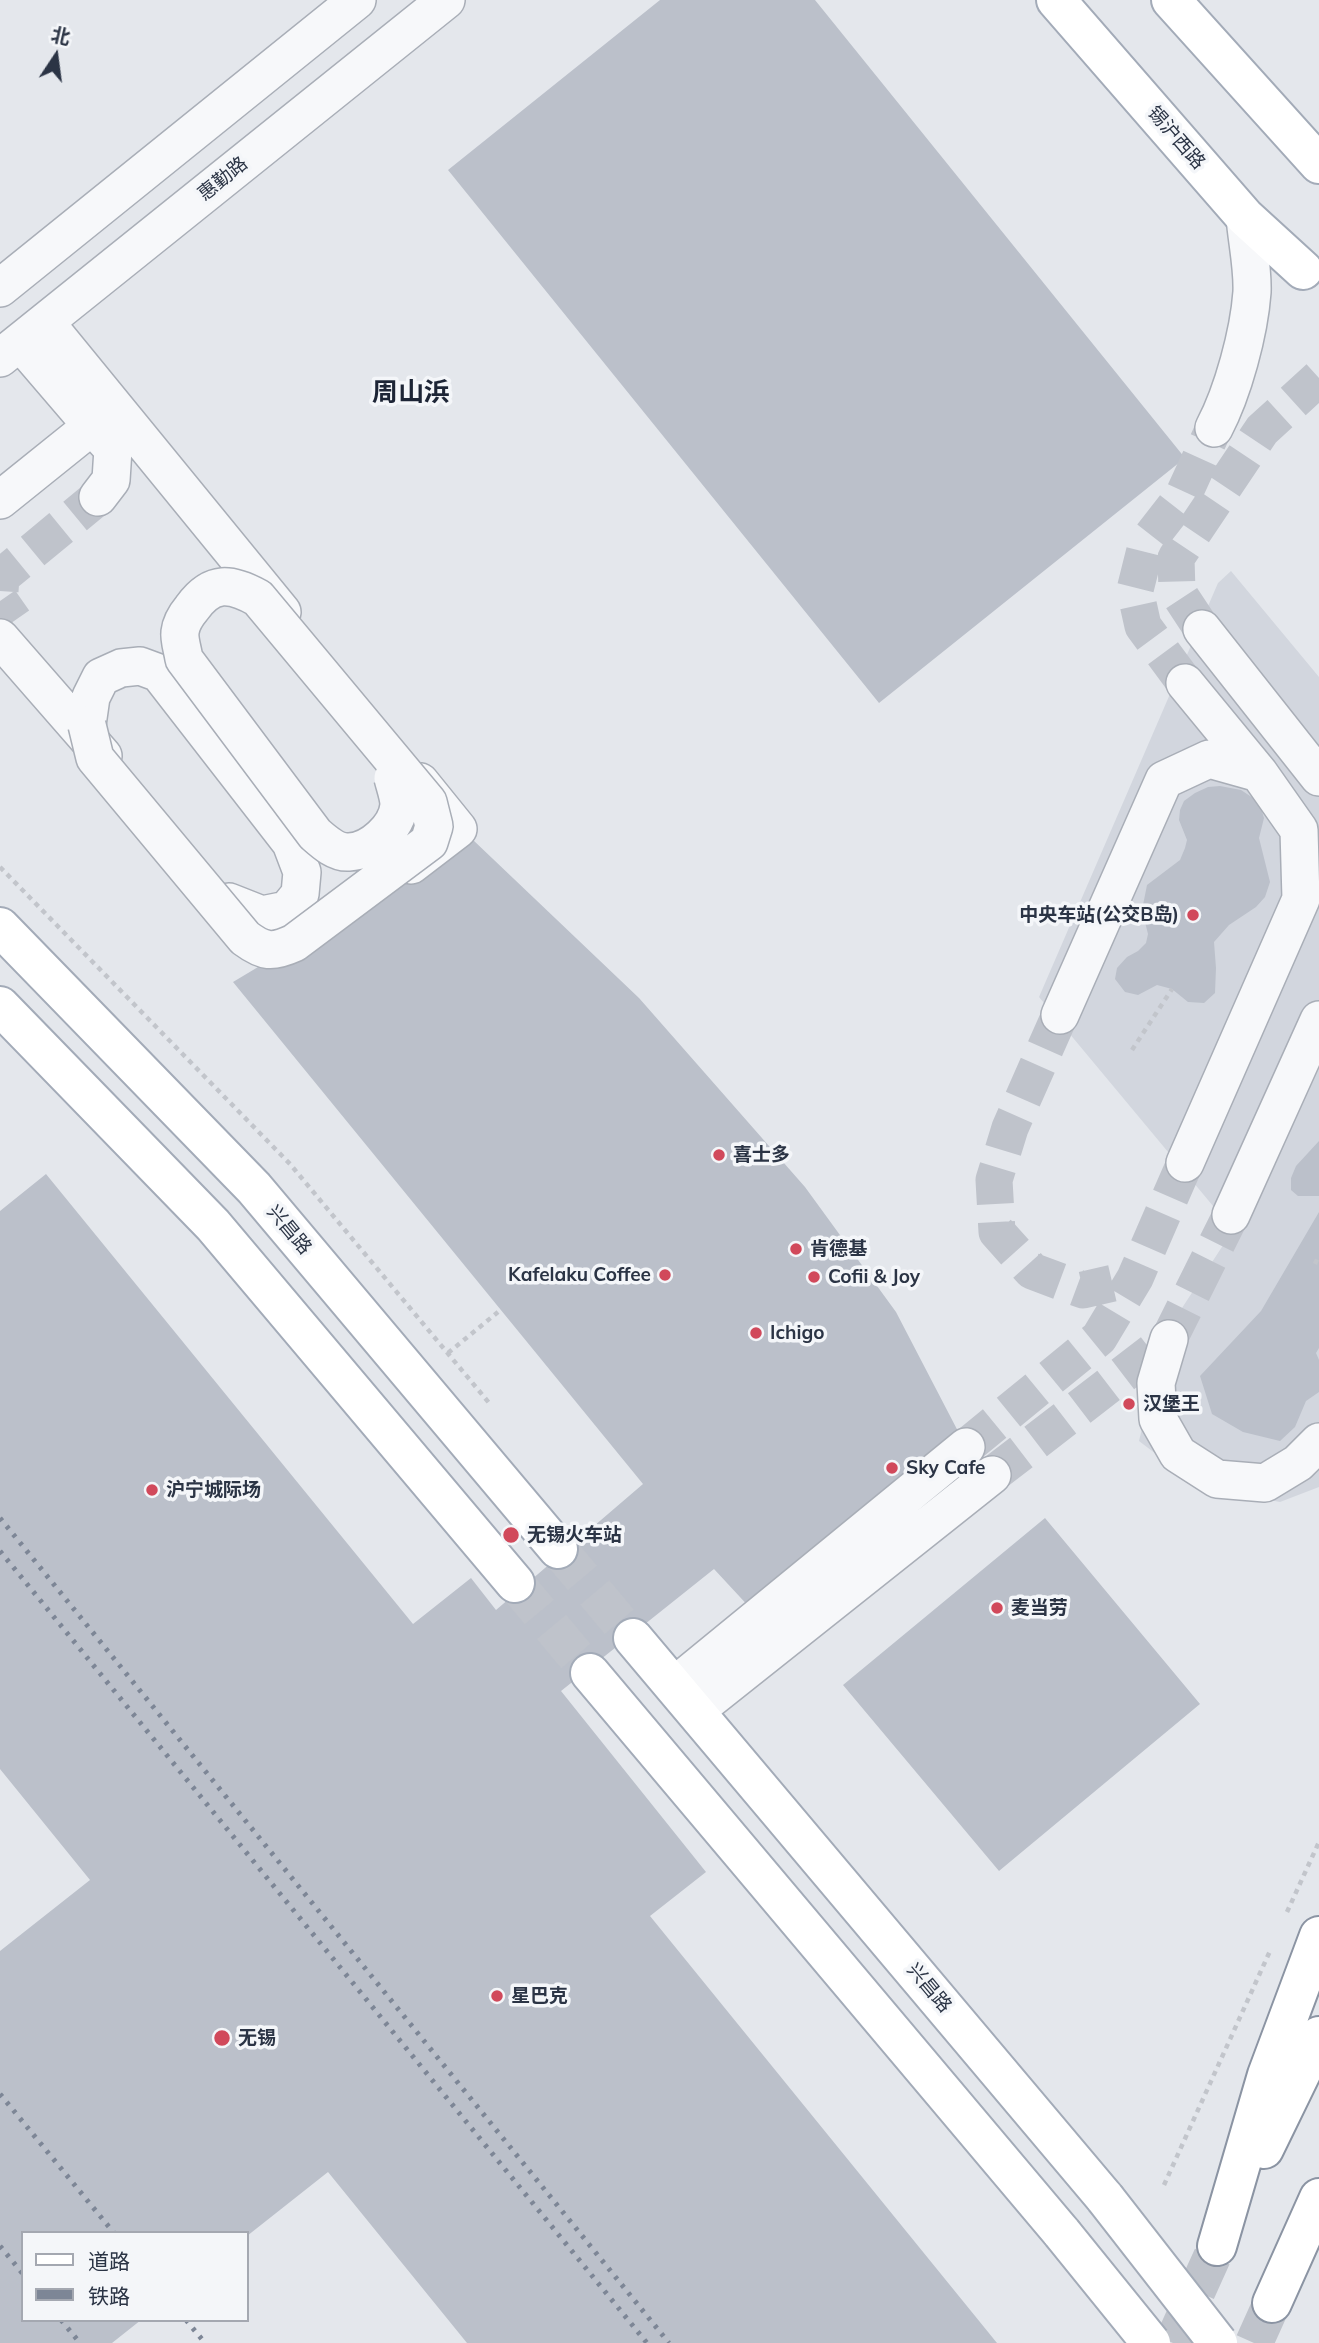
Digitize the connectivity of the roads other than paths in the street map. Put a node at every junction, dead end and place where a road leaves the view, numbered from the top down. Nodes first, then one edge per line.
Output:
1 (357, 0) edge
2 (446, 0) edge
3 (1056, 0) edge
4 (1171, 0) edge
5 (1319, 164) edge
6 (1245, 217) junction
7 (1303, 270) dead end
8 (0, 288) edge
9 (22, 341) edge
10 (92, 426) junction
11 (1214, 428) tunnel mouth
12 (98, 498) tunnel mouth
13 (0, 500) edge
14 (1202, 629) tunnel mouth
15 (0, 638) tunnel mouth
16 (1185, 683) tunnel mouth
17 (385, 739) junction
18 (1259, 772) junction
19 (1319, 777) edge
20 (229, 902) junction
21 (0, 927) edge
22 (0, 1006) edge
23 (1060, 1015) tunnel mouth
24 (1319, 1020) edge
25 (1185, 1163) tunnel mouth
26 (1231, 1215) tunnel mouth
27 (1169, 1339) dead end
28 (1319, 1443) edge
29 (966, 1447) tunnel mouth
30 (992, 1475) tunnel mouth
31 (558, 1549) tunnel mouth
32 (515, 1583) tunnel mouth
33 (634, 1638) tunnel mouth
34 (590, 1673) tunnel mouth
35 (685, 1699) junction
36 (1319, 1936) edge
37 (1319, 2036) edge
38 (1319, 2198) edge
39 (1319, 2231) edge
40 (1151, 2343) edge
41 (1218, 2343) edge

1 - 8 street
2 - 9 street, 惠勤路
3 - 6 main road, 锡沪西路
4 - 5 main road
6 - 7 main road, 锡沪西路
6 - 11 street
9 - 10 street
9 - 17 street
10 - 12 street
10 - 13 street
14 - 19 street
15 - 20 street
16 - 18 street
17 - 20 street
17 - 20 street, bridge
18 - 23 street
18 - 25 street
21 - 31 main road, 兴昌路
22 - 32 main road
24 - 26 street
27 - 28 street
29 - 35 street
30 - 35 street
33 - 35 main road, 兴昌路
34 - 40 main road, bridge
35 - 41 main road, 兴昌路, bridge
36 - 37 main road
38 - 39 main road

